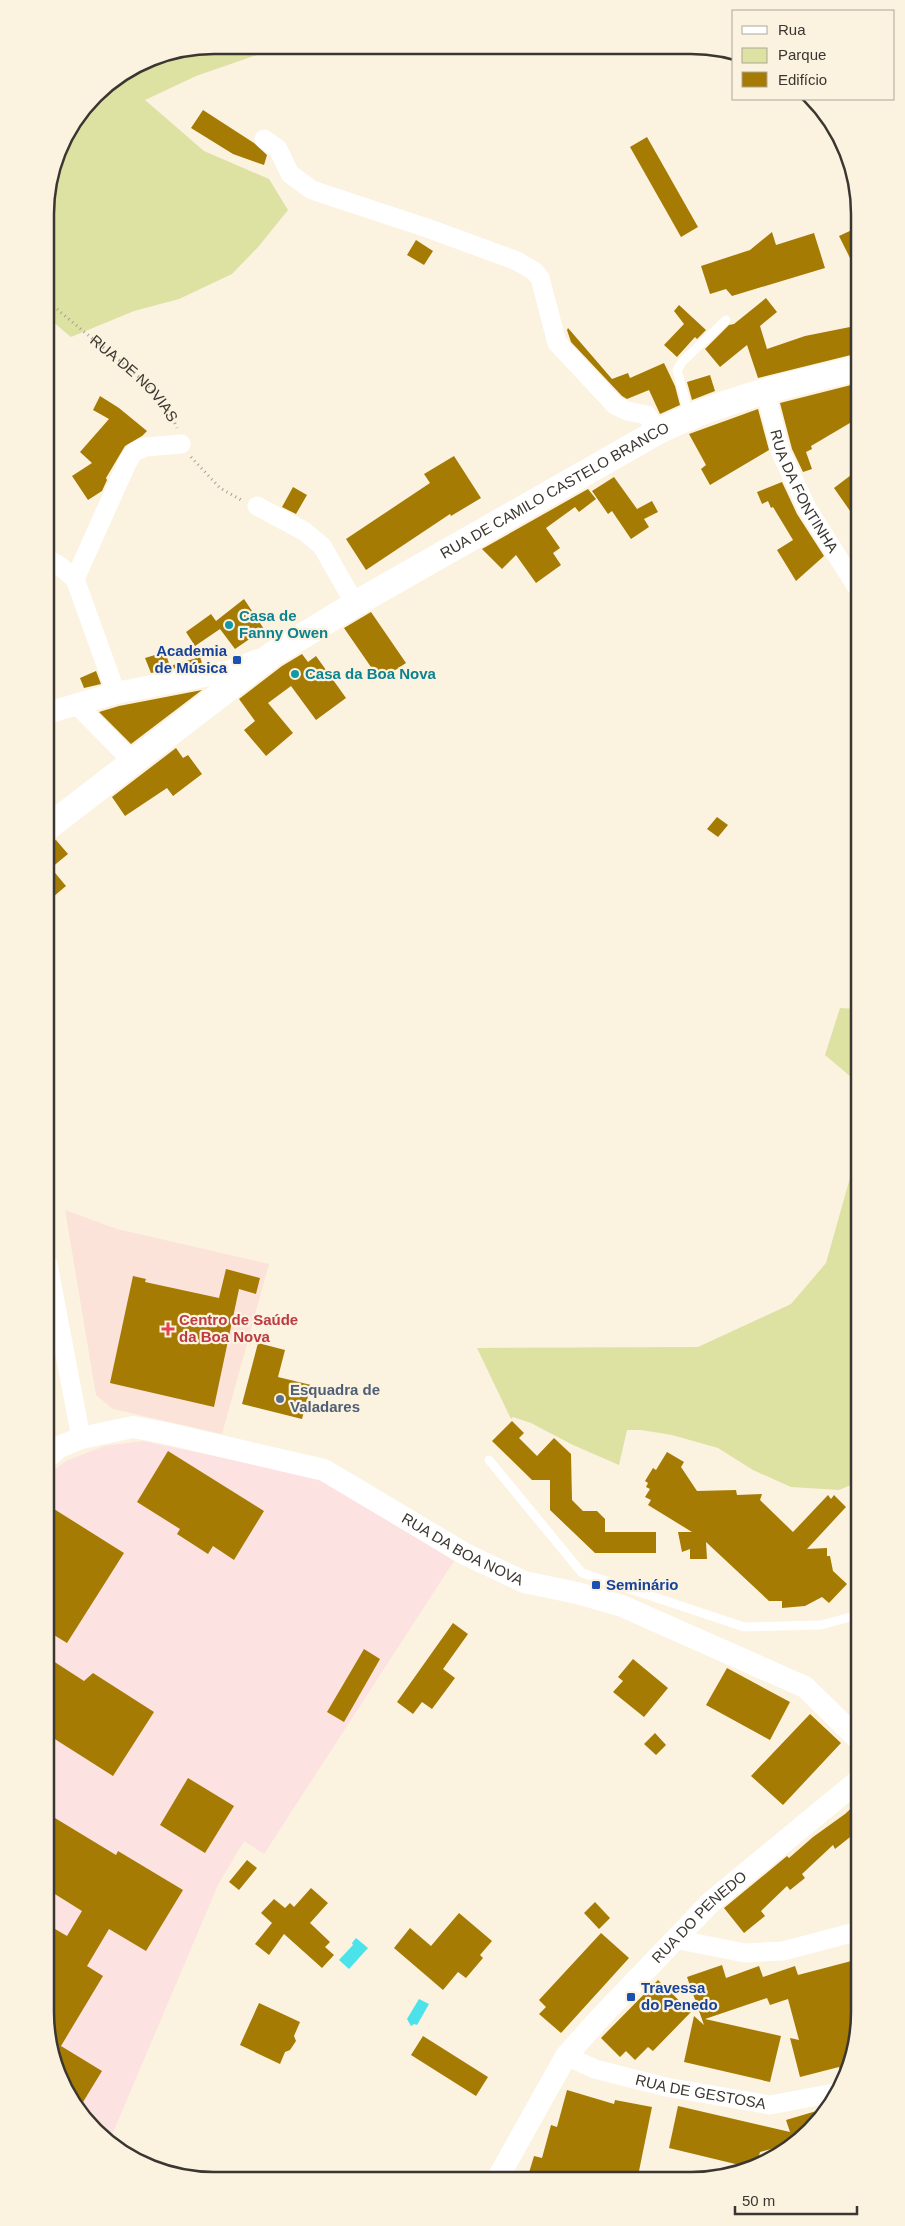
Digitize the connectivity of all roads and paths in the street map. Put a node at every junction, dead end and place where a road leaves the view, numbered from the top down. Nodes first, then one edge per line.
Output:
1 (264, 139) dead end
2 (54, 306) edge
3 (726, 320) dead end
4 (851, 370) edge
5 (764, 390) junction
6 (690, 416) junction
7 (657, 432) junction
8 (181, 444) junction
9 (257, 506) joint
10 (54, 563) edge
11 (851, 578) edge
12 (75, 579) junction
13 (355, 604) junction
14 (273, 654) junction
15 (116, 693) junction
16 (76, 705) junction
17 (54, 711) edge
18 (132, 761) junction
19 (54, 822) edge
20 (54, 1296) edge
21 (81, 1438) junction
22 (54, 1447) edge
23 (489, 1460) dead end
24 (580, 1583) junction
25 (851, 1617) edge
26 (851, 1732) edge
27 (851, 1787) edge
28 (851, 1933) edge
29 (674, 1939) junction
30 (566, 2056) junction
31 (828, 2094) edge
32 (501, 2172) edge

1 - 7 street
2 - 8 path, RUA DE NOVIAS
3 - 6 lane
4 - 5 main road, RUA DE CAMILO CASTELO BRANCO
5 - 6 main road, RUA DE CAMILO CASTELO BRANCO
5 - 11 street, RUA DA FONTINHA
6 - 7 main road, RUA DE CAMILO CASTELO BRANCO
7 - 13 main road, RUA DE CAMILO CASTELO BRANCO
8 - 9 path, RUA DE NOVIAS
8 - 12 street
9 - 13 street
10 - 12 street
12 - 15 street
13 - 14 main road, RUA DE CAMILO CASTELO BRANCO
14 - 15 street
14 - 18 main road, RUA DE CAMILO CASTELO BRANCO
15 - 16 street
16 - 17 street
16 - 18 street
18 - 19 main road, RUA DE CAMILO CASTELO BRANCO
20 - 21 street
21 - 22 street, RUA DA BOA NOVA
21 - 24 street, RUA DA BOA NOVA
23 - 24 lane
24 - 25 lane
24 - 26 street, RUA DA BOA NOVA
27 - 29 street, RUA DO PENEDO
28 - 29 street
29 - 30 street, RUA DO PENEDO
30 - 31 street, RUA DE GESTOSA
30 - 32 street, RUA DO PENEDO

